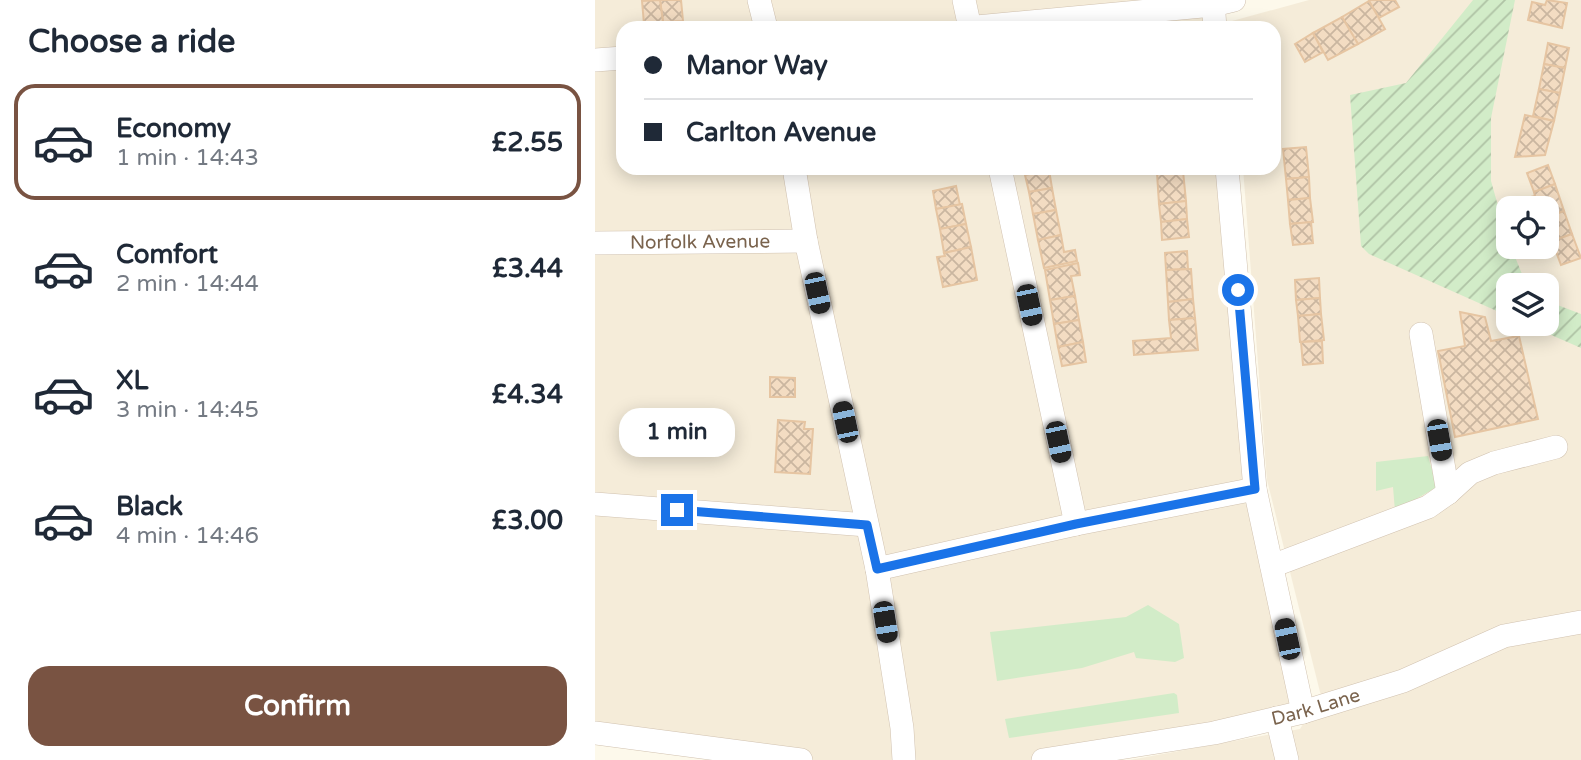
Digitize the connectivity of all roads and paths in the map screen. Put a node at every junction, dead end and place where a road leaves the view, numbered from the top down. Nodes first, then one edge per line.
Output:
1 (759, 0) edge
2 (964, 0) edge
3 (1219, 8) edge
4 (765, 21) edge
5 (967, 21) edge
6 (1056, 21) edge
7 (616, 58) edge
8 (595, 60) edge
9 (795, 175) edge
10 (1001, 175) edge
11 (1228, 175) edge
12 (806, 241) junction
13 (595, 243) edge
14 (1421, 334) dead end
15 (1556, 447) dead end
16 (1255, 489) junction
17 (1448, 493) junction
18 (595, 504) edge
19 (1076, 524) junction
20 (867, 525) junction
21 (1272, 566) junction
22 (877, 569) junction
23 (1581, 622) edge
24 (1303, 712) junction
25 (1277, 718) junction
26 (595, 733) edge
27 (801, 760) edge
28 (904, 760) edge
29 (1043, 760) edge
30 (1287, 760) edge

1 - 4 street
2 - 5 street
3 - 6 street
7 - 8 street
9 - 12 street
10 - 19 street
11 - 16 street
12 - 13 street, Norfolk Avenue
12 - 20 street
14 - 17 street
15 - 17 street
16 - 19 street
16 - 21 street
17 - 21 street
18 - 20 street
19 - 22 street
20 - 22 street
21 - 24 street
22 - 28 street
23 - 24 street, Dark Lane
24 - 25 street, Dark Lane
25 - 29 street, Dark Lane
25 - 30 street
26 - 27 street

